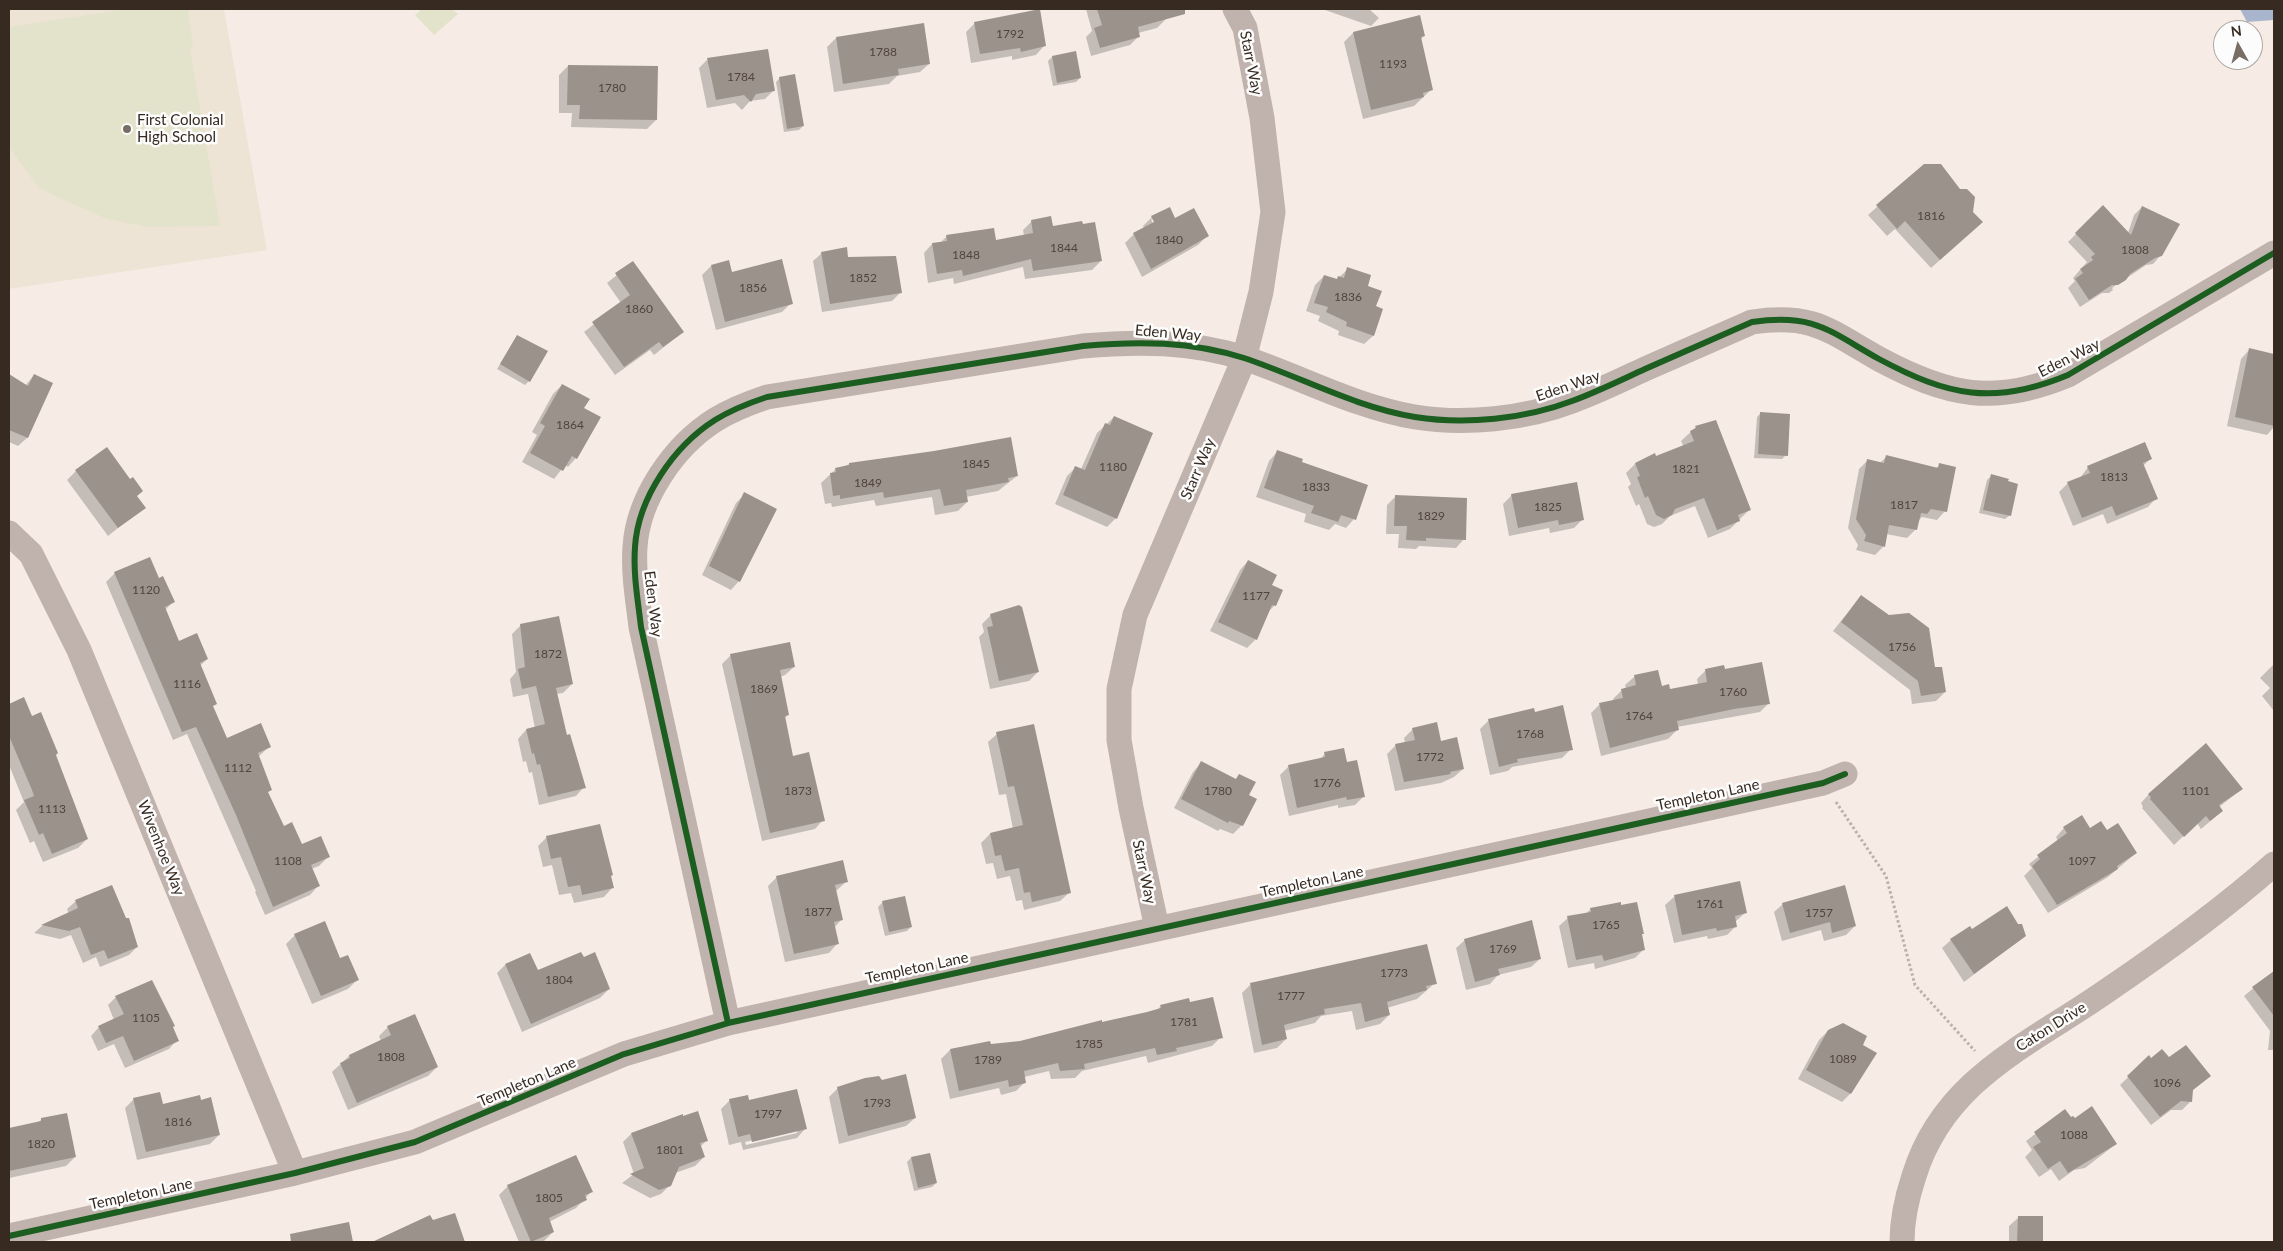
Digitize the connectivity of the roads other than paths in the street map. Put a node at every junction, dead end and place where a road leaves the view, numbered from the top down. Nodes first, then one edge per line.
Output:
1 (1235, 9) edge
2 (2274, 252) edge
3 (1244, 359) junction
4 (9, 534) edge
5 (1834, 779) road end
6 (2274, 864) edge
7 (1156, 928) junction
8 (728, 1023) junction
9 (295, 1173) junction
10 (9, 1236) edge
11 (1902, 1242) edge

1 - 3 street, Starr Way
2 - 3 street, Eden Way
3 - 7 street, Starr Way
3 - 8 street, Eden Way
4 - 9 street, Wivenhoe Way
5 - 7 street, Templeton Lane
6 - 11 street, Caton Drive
7 - 8 street, Templeton Lane
8 - 9 street, Templeton Lane
9 - 10 street, Templeton Lane

